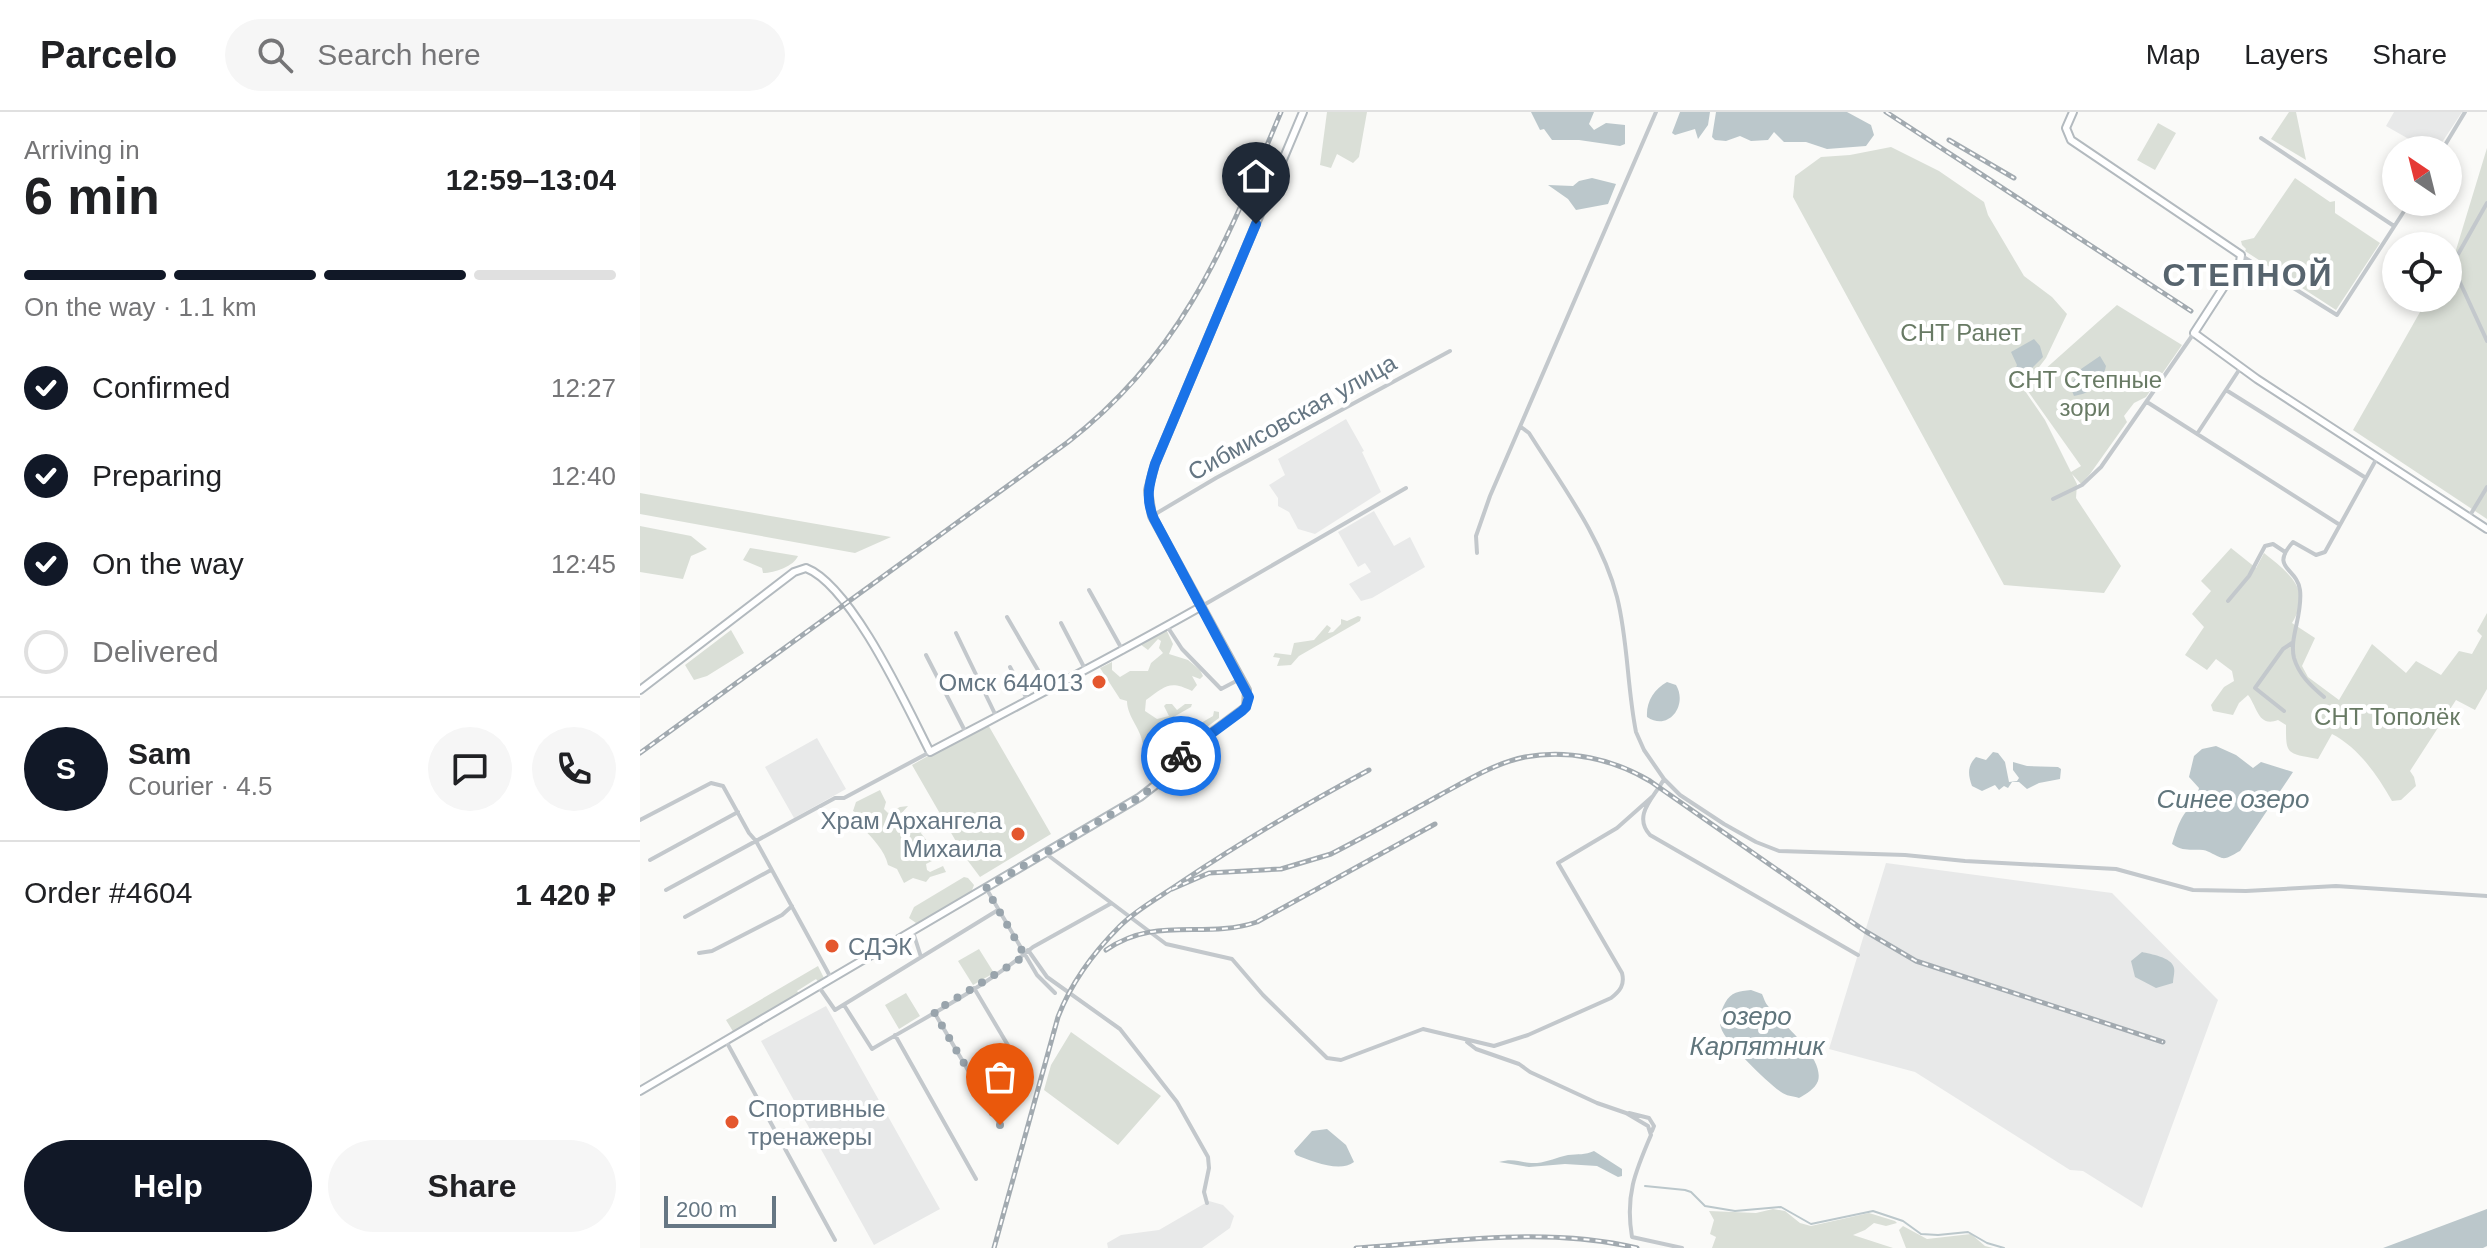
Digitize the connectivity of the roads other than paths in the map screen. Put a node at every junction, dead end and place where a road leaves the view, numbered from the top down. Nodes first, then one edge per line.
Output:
1 (1303, 112) edge
2 (1656, 112) edge
3 (2073, 112) edge
4 (2465, 112) edge
5 (2450, 136) edge
6 (2261, 138) dead end
7 (2487, 203) edge
8 (2401, 216) edge
9 (2394, 226) junction
10 (2241, 255) junction
11 (2194, 333) junction
12 (2487, 341) edge
13 (1450, 351) dead end
14 (2241, 367) junction
15 (2226, 390) junction
16 (2147, 402) junction
17 (1521, 427) junction
18 (2197, 434) junction
19 (2377, 458) junction
20 (2366, 478) junction
21 (2487, 487) edge
22 (1406, 488) dead end
23 (2053, 499) dead end
24 (1152, 516) junction
25 (2469, 517) junction
26 (2340, 525) junction
27 (2487, 529) edge
28 (2285, 552) junction
29 (1477, 553) dead end
30 (1089, 590) dead end
31 (2228, 601) dead end
32 (1202, 606) junction
33 (1007, 617) dead end
34 (1061, 623) dead end
35 (1167, 626) junction
36 (956, 633) dead end
37 (2292, 643) junction
38 (1123, 651) junction
39 (926, 655) dead end
40 (1010, 667) dead end
41 (1086, 671) junction
42 (1241, 679) junction
43 (1049, 689) junction
44 (640, 690) edge
45 (2324, 697) dead end
46 (1027, 699) junction
47 (2284, 711) dead end
48 (996, 716) junction
49 (966, 733) junction
50 (930, 752) junction
51 (1664, 779) junction
52 (1653, 796) junction
53 (738, 812) junction
54 (640, 820) edge
55 (756, 841) junction
56 (1045, 853) junction
57 (650, 860) dead end
58 (772, 870) junction
59 (986, 888) junction
60 (666, 890) dead end
61 (2487, 896) edge
62 (1110, 904) junction
63 (792, 906) junction
64 (998, 910) junction
65 (685, 917) dead end
66 (913, 932) junction
67 (699, 953) dead end
68 (1027, 953) junction
69 (1858, 955) dead end
70 (921, 957) junction
71 (832, 980) junction
72 (819, 987) junction
73 (974, 988) junction
74 (1055, 993) dead end
75 (844, 1005) junction
76 (934, 1012) junction
77 (895, 1035) junction
78 (1465, 1040) junction
79 (726, 1041) junction
80 (1022, 1069) dead end
81 (640, 1091) edge
82 (1000, 1125) dead end
83 (976, 1179) dead end
84 (1207, 1203) dead end
85 (835, 1240) dead end
86 (1682, 1248) edge

1 - 24 street
2 - 17 street
3 - 10 street
4 - 5 street
6 - 9 street
7 - 12 street
8 - 9 street
9 - 10 street
10 - 11 street
11 - 14 street
11 - 16 street
13 - 24 street, Сибмисовская улица
14 - 15 street
14 - 19 street
15 - 18 street
15 - 20 street
16 - 18 street
16 - 23 street
17 - 29 street
17 - 51 street
18 - 26 street
19 - 20 street
19 - 25 street
20 - 26 street
21 - 25 street
22 - 32 street
24 - 32 street
25 - 27 street
26 - 28 street
28 - 31 street
28 - 37 street
30 - 38 street
32 - 35 street
32 - 42 street
33 - 43 street
34 - 41 street
35 - 38 street
35 - 42 street
36 - 48 street
37 - 45 street
37 - 47 street
38 - 41 street
39 - 49 street
40 - 46 street
41 - 43 street
42 - 56 street
43 - 46 street
44 - 50 street
46 - 48 street
48 - 49 street
49 - 50 street
50 - 55 street
51 - 52 street
51 - 61 street
52 - 69 street
52 - 78 street
53 - 54 street
53 - 55 street
53 - 57 street
55 - 58 street
55 - 60 street
56 - 59 street
56 - 62 street
58 - 63 street
58 - 65 street
59 - 64 street
59 - 66 street
62 - 68 street
62 - 78 street
63 - 67 street
63 - 71 street
64 - 68 street
64 - 70 street
66 - 70 street
66 - 71 street
68 - 73 street
68 - 74 street
68 - 84 street
70 - 75 street
71 - 72 street
72 - 75 street
72 - 79 street
73 - 76 street
73 - 80 street
75 - 77 street
76 - 77 street
76 - 82 street
77 - 83 street
78 - 86 street
79 - 81 street
79 - 85 street

